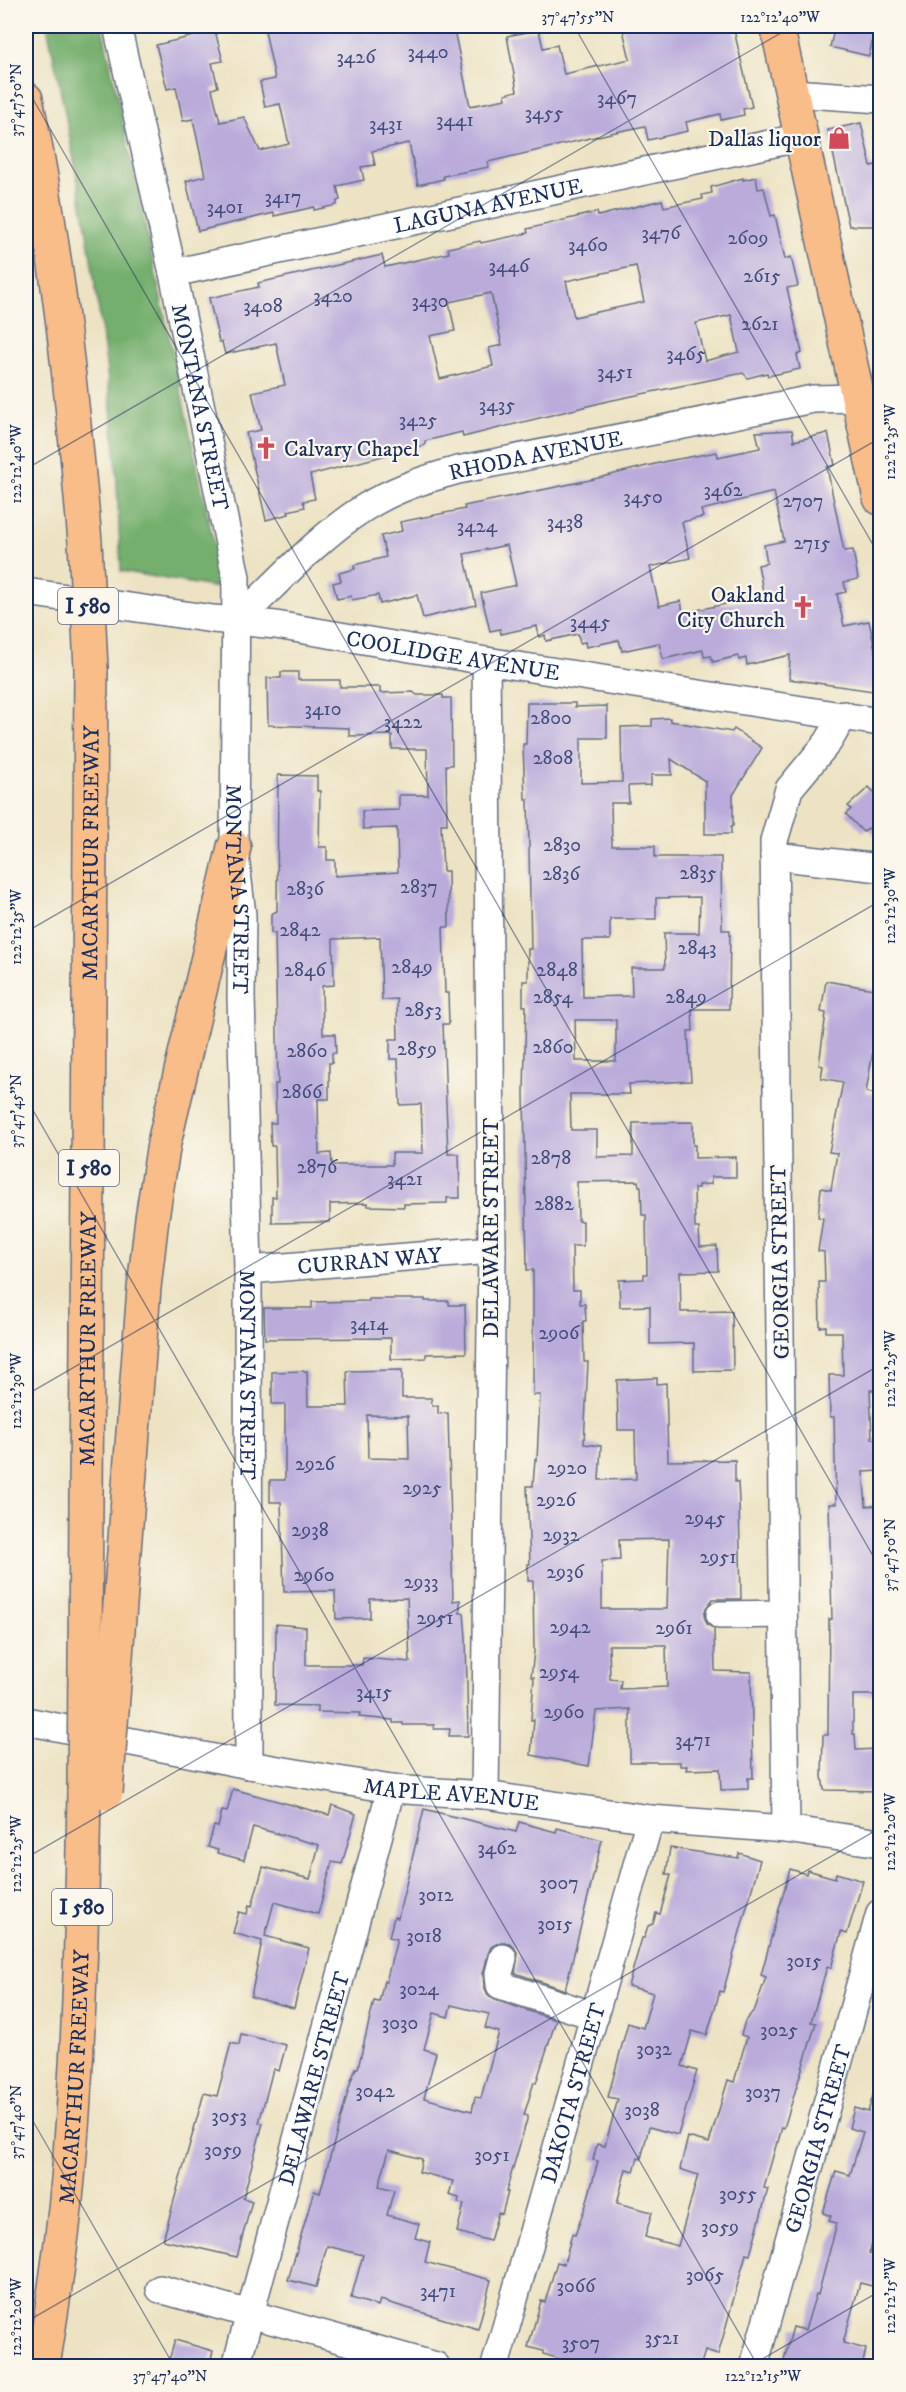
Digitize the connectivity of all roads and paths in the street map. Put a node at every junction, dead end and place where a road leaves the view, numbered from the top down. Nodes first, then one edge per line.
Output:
1 (117, 26) edge
2 (777, 26) edge
3 (792, 93) junction
4 (26, 99) edge
5 (880, 99) edge
6 (802, 137) junction
7 (173, 273) junction
8 (869, 400) edge
9 (880, 498) edge
10 (26, 592) edge
11 (237, 621) junction
12 (486, 661) junction
13 (844, 715) junction
14 (880, 722) edge
15 (234, 847) junction
16 (774, 856) junction
17 (880, 868) edge
18 (492, 1250) junction
19 (248, 1270) junction
20 (783, 1614) junction
21 (720, 1615) dead end
22 (100, 1668) junction
23 (26, 1721) edge
24 (249, 1765) junction
25 (391, 1789) junction
26 (485, 1795) junction
27 (650, 1819) junction
28 (786, 1829) junction
29 (880, 1843) edge
30 (880, 1913) edge
31 (503, 1958) dead end
32 (595, 2016) junction
33 (56, 2281) junction
34 (160, 2289) dead end
35 (250, 2314) junction
36 (43, 2367) edge
37 (54, 2367) edge
38 (236, 2367) edge
39 (436, 2367) edge
40 (495, 2367) edge
41 (754, 2367) edge

1 - 7 street, MONTANA STREET
2 - 3 main road
3 - 5 street
3 - 6 main road
4 - 22 main road, MACARTHUR FREEWAY / I 580, bridge
6 - 7 street, LAGUNA AVENUE
6 - 8 main road
7 - 11 street, MONTANA STREET
8 - 9 main road
8 - 11 street, RHODA AVENUE
10 - 11 street, COOLIDGE AVENUE
11 - 12 street, COOLIDGE AVENUE
11 - 15 street, MONTANA STREET
12 - 13 street, COOLIDGE AVENUE
12 - 18 street, DELAWARE STREET
13 - 14 street, COOLIDGE AVENUE
13 - 16 street, GEORGIA STREET
15 - 19 street, MONTANA STREET
15 - 22 main road
16 - 17 street
16 - 20 street, GEORGIA STREET
18 - 19 street, CURRAN WAY
18 - 26 street, DELAWARE STREET
19 - 24 street, MONTANA STREET
20 - 21 street
20 - 28 street, GEORGIA STREET
22 - 33 main road, MACARTHUR FREEWAY, bridge
23 - 24 street, MAPLE AVENUE
24 - 25 street, MAPLE AVENUE
25 - 26 street, MAPLE AVENUE
25 - 35 street, DELAWARE STREET
26 - 27 street, MAPLE AVENUE
27 - 28 street, MAPLE AVENUE
27 - 32 street, DAKOTA STREET
28 - 29 street, MAPLE AVENUE
30 - 41 street, GEORGIA STREET
31 - 32 street
32 - 40 street, DAKOTA STREET
33 - 36 main road, MACARTHUR FREEWAY
33 - 37 main road
34 - 35 street
35 - 38 street, DELAWARE STREET
35 - 39 street

